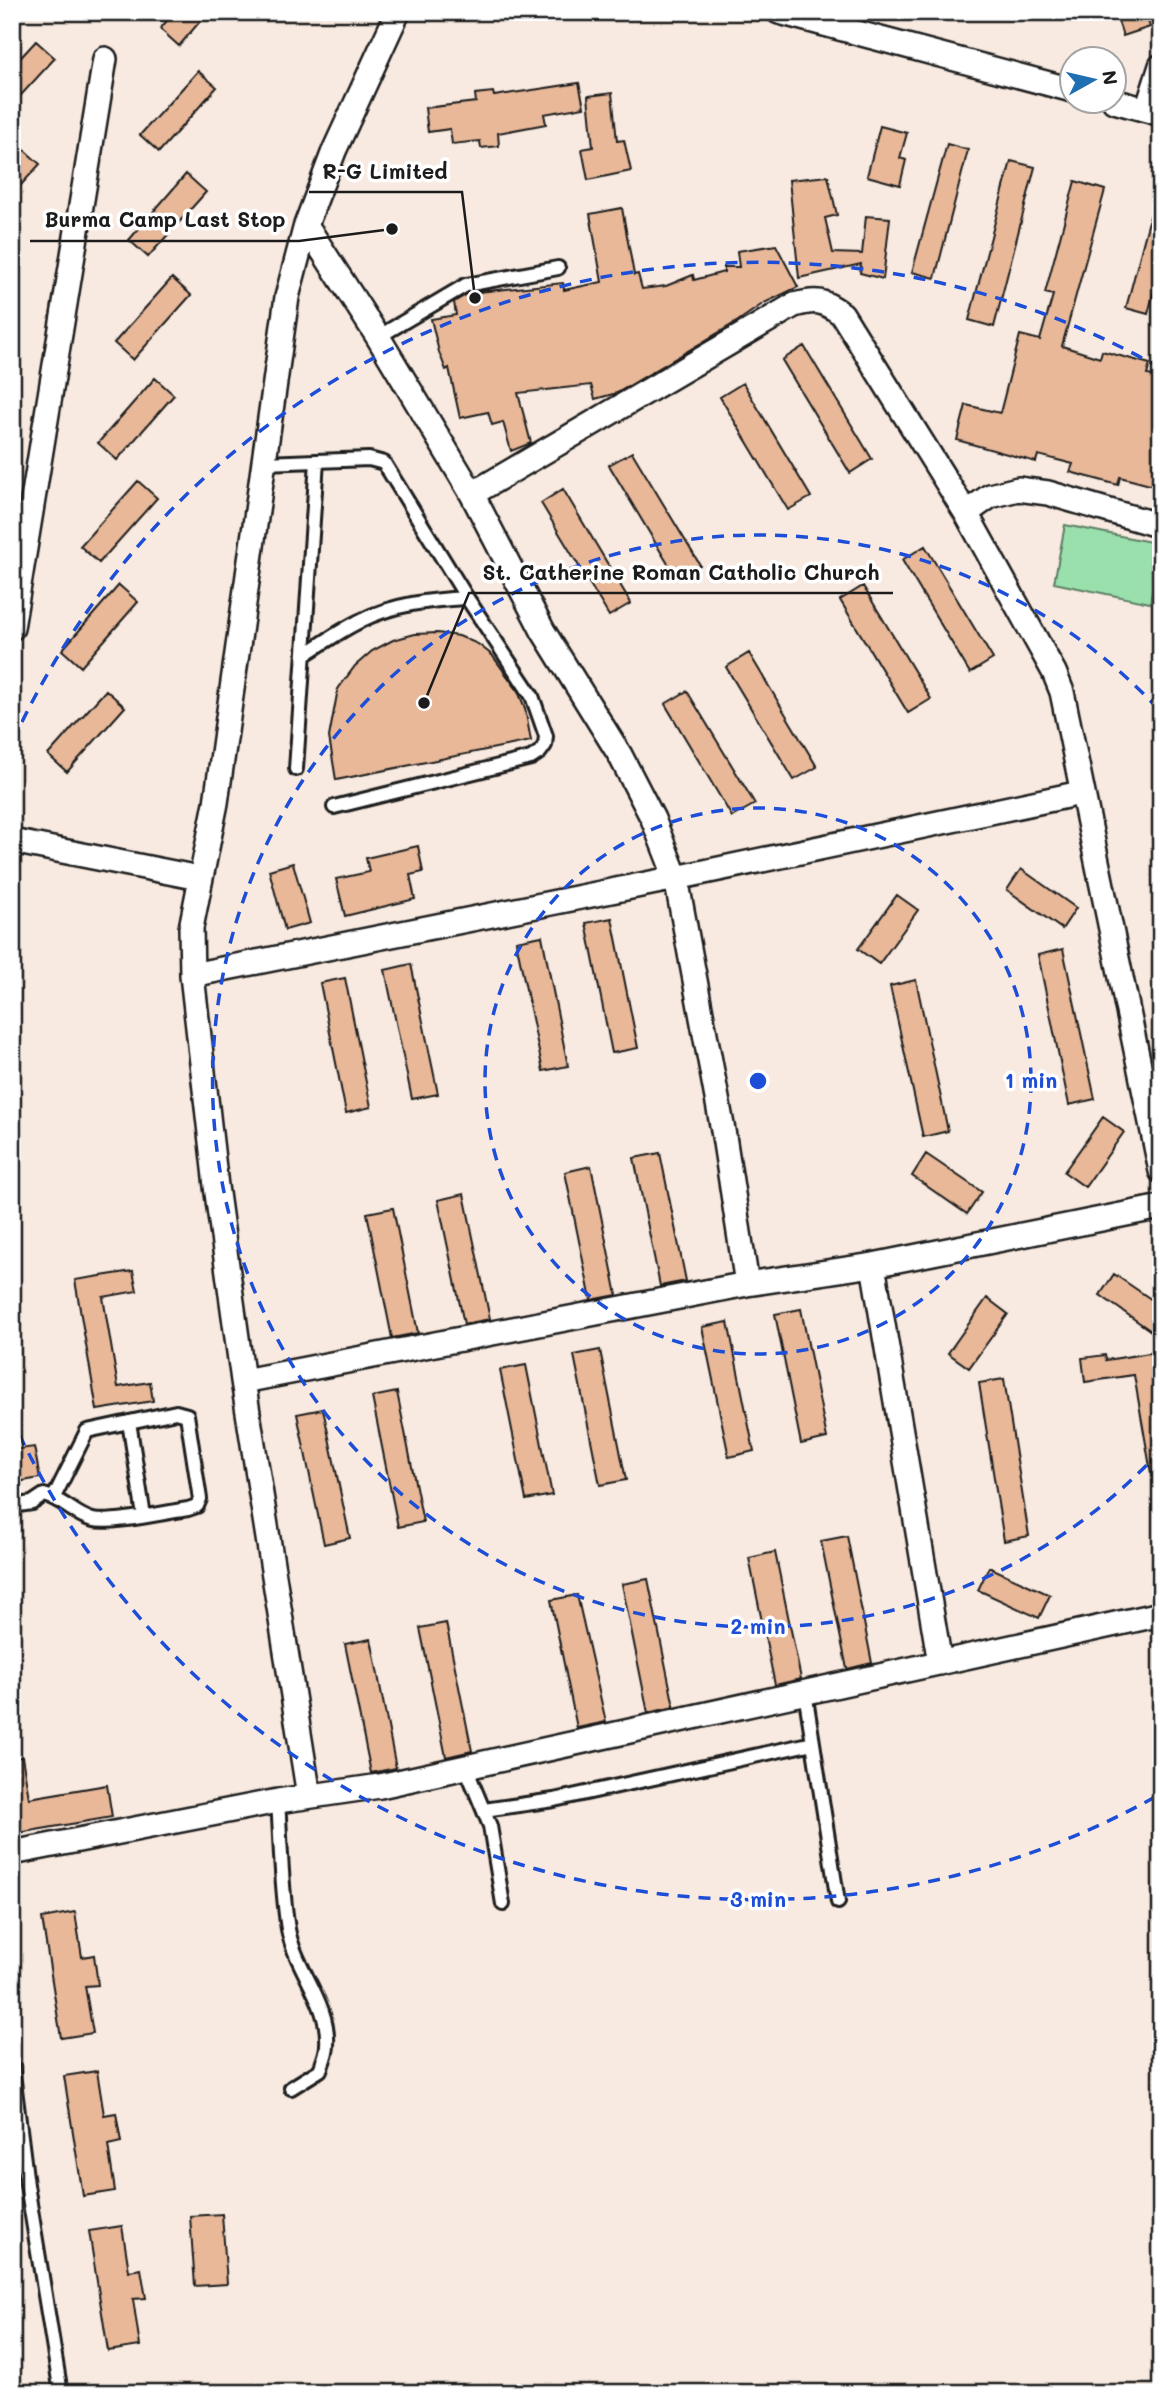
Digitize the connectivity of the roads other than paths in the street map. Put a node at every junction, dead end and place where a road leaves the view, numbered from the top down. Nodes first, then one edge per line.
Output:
1 (398, 12) edge
2 (779, 12) edge
3 (105, 59) dead end
4 (1161, 66) edge
5 (1058, 86) edge
6 (1128, 105) edge
7 (1154, 112) edge
8 (306, 225) junction
9 (558, 268) dead end
10 (378, 337) junction
11 (317, 461) junction
12 (264, 463) junction
13 (472, 494) junction
14 (30, 513) junction
15 (967, 513) junction
16 (1161, 526) edge
17 (12, 532) edge
18 (15, 597) edge
19 (467, 598) junction
20 (12, 628) edge
21 (303, 655) junction
22 (296, 769) dead end
23 (1081, 793) junction
24 (334, 807) dead end
25 (12, 841) edge
26 (199, 878) junction
27 (676, 878) junction
28 (192, 975) junction
29 (1154, 1103) edge
30 (1161, 1171) edge
31 (1161, 1207) edge
32 (873, 1265) junction
33 (747, 1284) junction
34 (243, 1381) junction
35 (129, 1422) junction
36 (54, 1497) junction
37 (12, 1506) edge
38 (144, 1516) junction
39 (1161, 1614) edge
40 (940, 1662) junction
41 (805, 1692) junction
42 (813, 1743) junction
43 (466, 1768) junction
44 (309, 1796) junction
45 (278, 1801) junction
46 (484, 1810) junction
47 (12, 1853) edge
48 (838, 1902) dead end
49 (503, 1904) dead end
50 (12, 2065) edge
51 (291, 2088) dead end
52 (61, 2393) edge

1 - 8 street
2 - 5 street
3 - 14 street
4 - 7 street
6 - 7 street
8 - 10 street
8 - 12 street
9 - 10 lane
10 - 13 street
11 - 12 lane
11 - 19 lane
11 - 21 lane
12 - 26 street
13 - 15 street
13 - 27 street
14 - 17 street
14 - 18 street
15 - 16 street
15 - 23 street
18 - 20 street
19 - 21 lane
19 - 24 lane
21 - 22 lane
23 - 27 street
23 - 29 street
25 - 26 street
26 - 28 street
27 - 28 street
27 - 33 street
28 - 34 street
29 - 30 street
31 - 32 street
32 - 33 street
32 - 40 street
33 - 34 street
34 - 44 street
35 - 36 lane
35 - 38 lane
35 - 38 lane
36 - 37 lane
36 - 38 lane
39 - 40 street
40 - 41 street
41 - 42 lane
41 - 43 street
42 - 46 lane
42 - 48 lane
43 - 44 street
43 - 46 lane
44 - 45 street
45 - 47 street
45 - 51 lane
46 - 49 lane
50 - 52 lane

